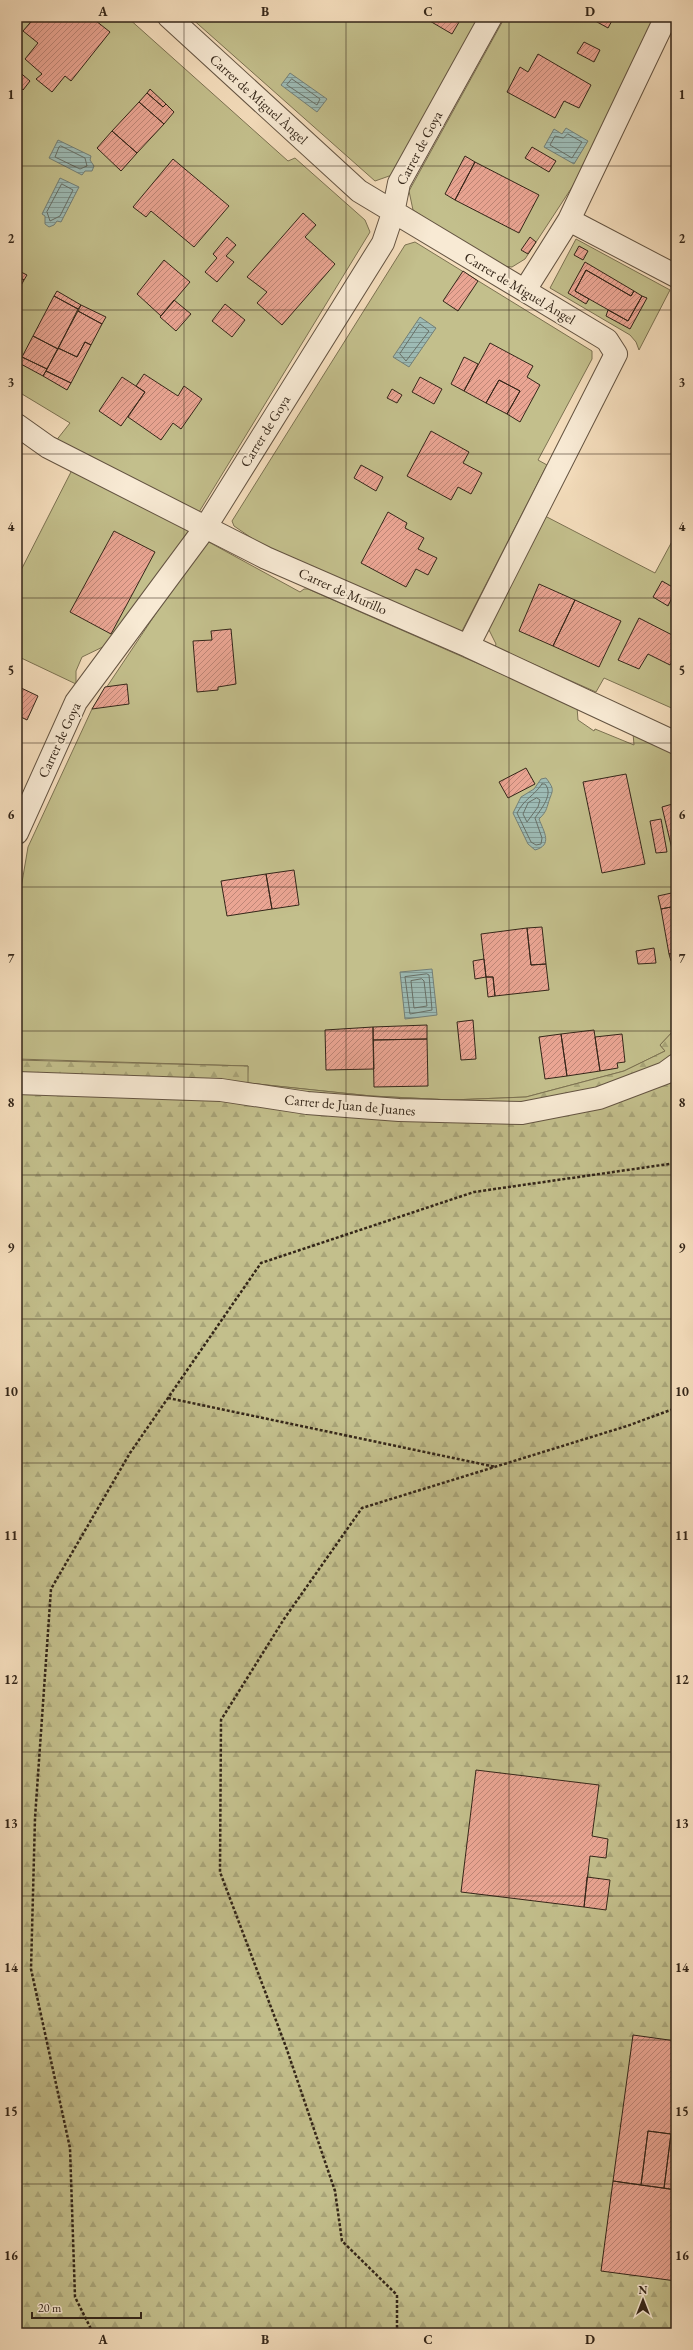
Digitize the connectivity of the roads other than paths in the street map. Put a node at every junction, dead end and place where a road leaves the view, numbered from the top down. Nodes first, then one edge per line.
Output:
1 (169, 17) edge
2 (491, 17) edge
3 (666, 17) edge
4 (393, 213) junction
5 (570, 220) junction
6 (676, 276) edge
7 (525, 290) junction
8 (17, 425) edge
9 (205, 528) junction
10 (468, 646) junction
11 (676, 743) edge
12 (17, 832) edge
13 (676, 1065) edge
14 (17, 1083) edge

1 - 4 street, Carrer de Miguel Àngel
2 - 4 street, Carrer de Goya
3 - 5 street
4 - 7 street, Carrer de Miguel Àngel
4 - 9 street, Carrer de Goya
5 - 6 street
5 - 7 street
7 - 10 street, Carrer de Miguel Àngel
8 - 9 street, Carrer de Murillo
9 - 10 street, Carrer de Murillo
9 - 12 street, Carrer de Goya
10 - 11 street, Carrer de Murillo
13 - 14 street, Carrer de Juan de Juanes

